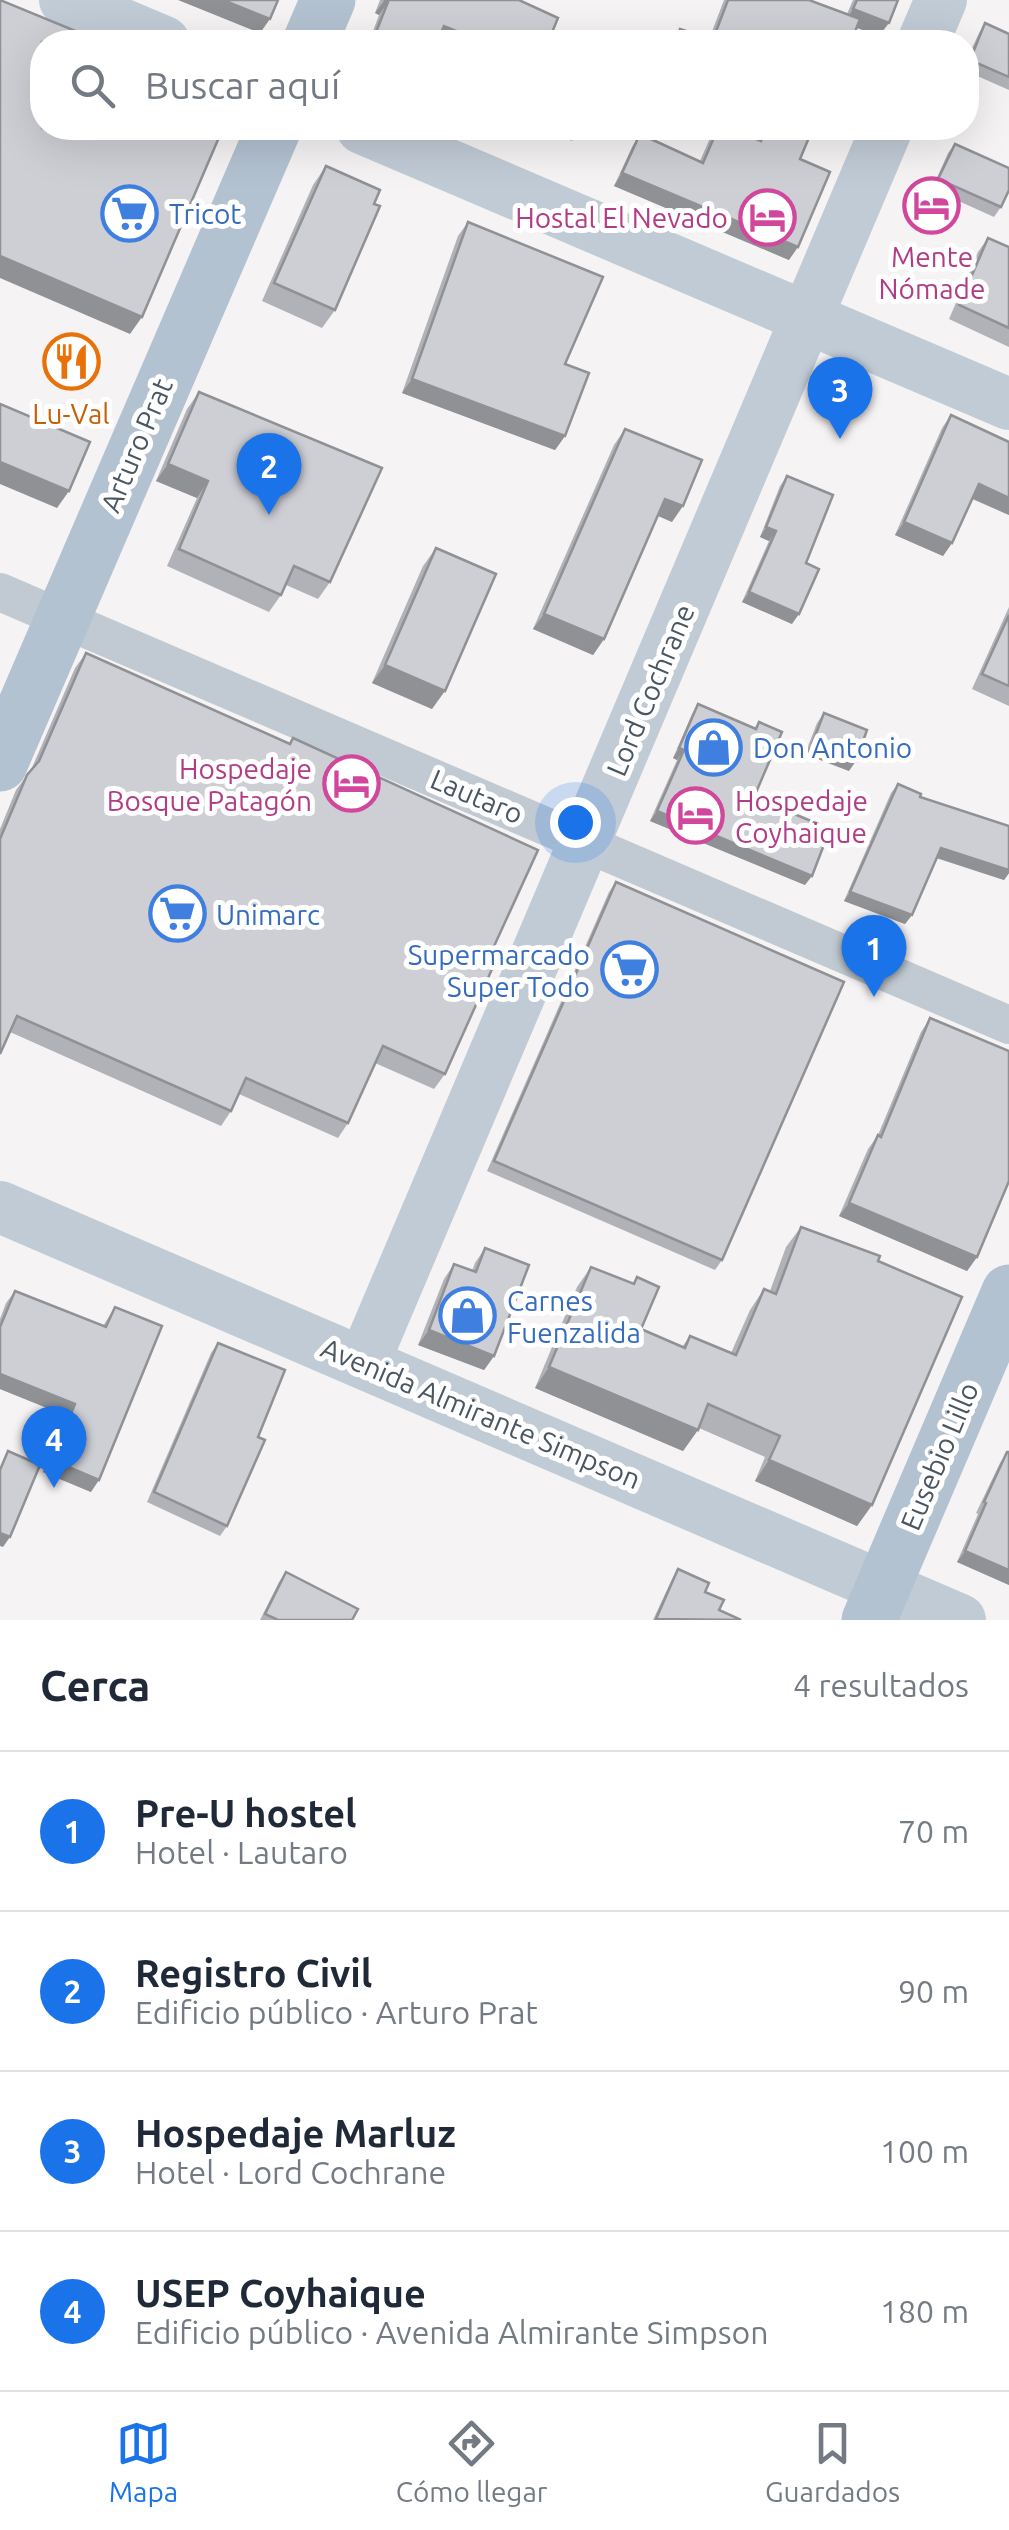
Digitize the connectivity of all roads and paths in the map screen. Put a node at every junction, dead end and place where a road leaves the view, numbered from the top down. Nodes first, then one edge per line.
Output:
1 (65, 0) edge
2 (328, 0) edge
3 (940, 0) edge
4 (136, 30) edge
5 (315, 30) edge
6 (928, 30) edge
7 (269, 140) edge
8 (390, 140) edge
9 (882, 140) edge
10 (806, 318) junction
11 (1009, 404) edge
12 (0, 592) edge
13 (62, 618) junction
14 (0, 764) edge
15 (586, 842) junction
16 (1009, 1025) edge
17 (0, 1207) edge
18 (1009, 1292) edge
19 (364, 1362) junction
20 (876, 1603) edge
21 (960, 1620) edge

1 - 4 main road
2 - 5 main road
3 - 6 main road
7 - 13 main road, Arturo Prat
8 - 10 main road
9 - 10 main road, Lord Cochrane
10 - 11 main road
10 - 15 main road, Lord Cochrane
12 - 13 street, Lautaro
13 - 14 main road, Arturo Prat
13 - 15 street, Lautaro
15 - 16 street, Lautaro
15 - 19 main road, Lord Cochrane
17 - 19 main road, Avenida Almirante Simpson
18 - 20 main road, Eusebio Lillo
19 - 20 main road, Avenida Almirante Simpson
20 - 21 main road, Avenida Almirante Simpson

